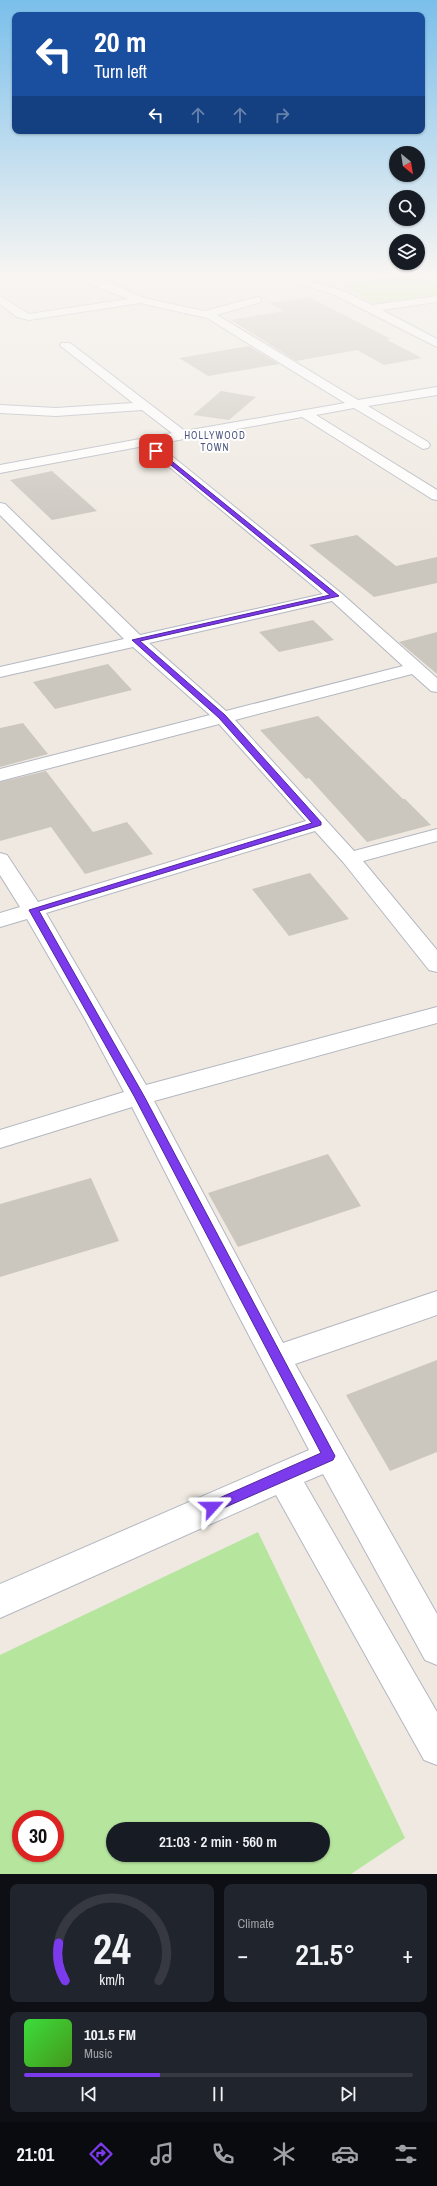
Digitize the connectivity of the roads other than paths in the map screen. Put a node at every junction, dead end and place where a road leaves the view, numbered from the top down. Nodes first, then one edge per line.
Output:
1 (89, 362) edge
2 (287, 362) edge
3 (437, 391) edge
4 (356, 405) junction
5 (146, 406) junction
6 (0, 409) edge
7 (304, 413) junction
8 (182, 435) junction
9 (145, 442) junction
10 (423, 445) dead end
11 (0, 469) edge
12 (437, 496) edge
13 (0, 507) edge
14 (335, 596) junction
15 (135, 640) junction
16 (414, 668) junction
17 (0, 672) edge
18 (437, 687) edge
19 (222, 717) junction
20 (0, 775) edge
21 (318, 824) junction
22 (437, 835) edge
23 (350, 858) junction
24 (0, 859) edge
25 (34, 910) junction
26 (0, 920) edge
27 (437, 965) edge
28 (437, 1015) edge
29 (139, 1096) junction
30 (0, 1139) edge
31 (437, 1303) edge
32 (276, 1358) junction
33 (329, 1456) junction
34 (283, 1476) junction
35 (0, 1601) edge
36 (437, 1648) edge
37 (437, 1747) edge

1 - 5 street
2 - 4 street
3 - 4 street
4 - 7 street
4 - 10 street
5 - 6 street
5 - 8 street
7 - 8 street
7 - 12 street
8 - 9 street
9 - 11 street
9 - 14 street
13 - 15 street
14 - 15 street
14 - 16 street
15 - 17 street
15 - 19 street
16 - 18 street
16 - 19 street
19 - 20 street
19 - 21 street
21 - 23 street
21 - 25 street
22 - 23 street
23 - 27 street
24 - 25 street
25 - 26 street
25 - 29 street
28 - 29 street
29 - 30 street
29 - 32 street
31 - 32 street
32 - 33 street
33 - 34 street
33 - 36 street
34 - 35 street
34 - 37 street

